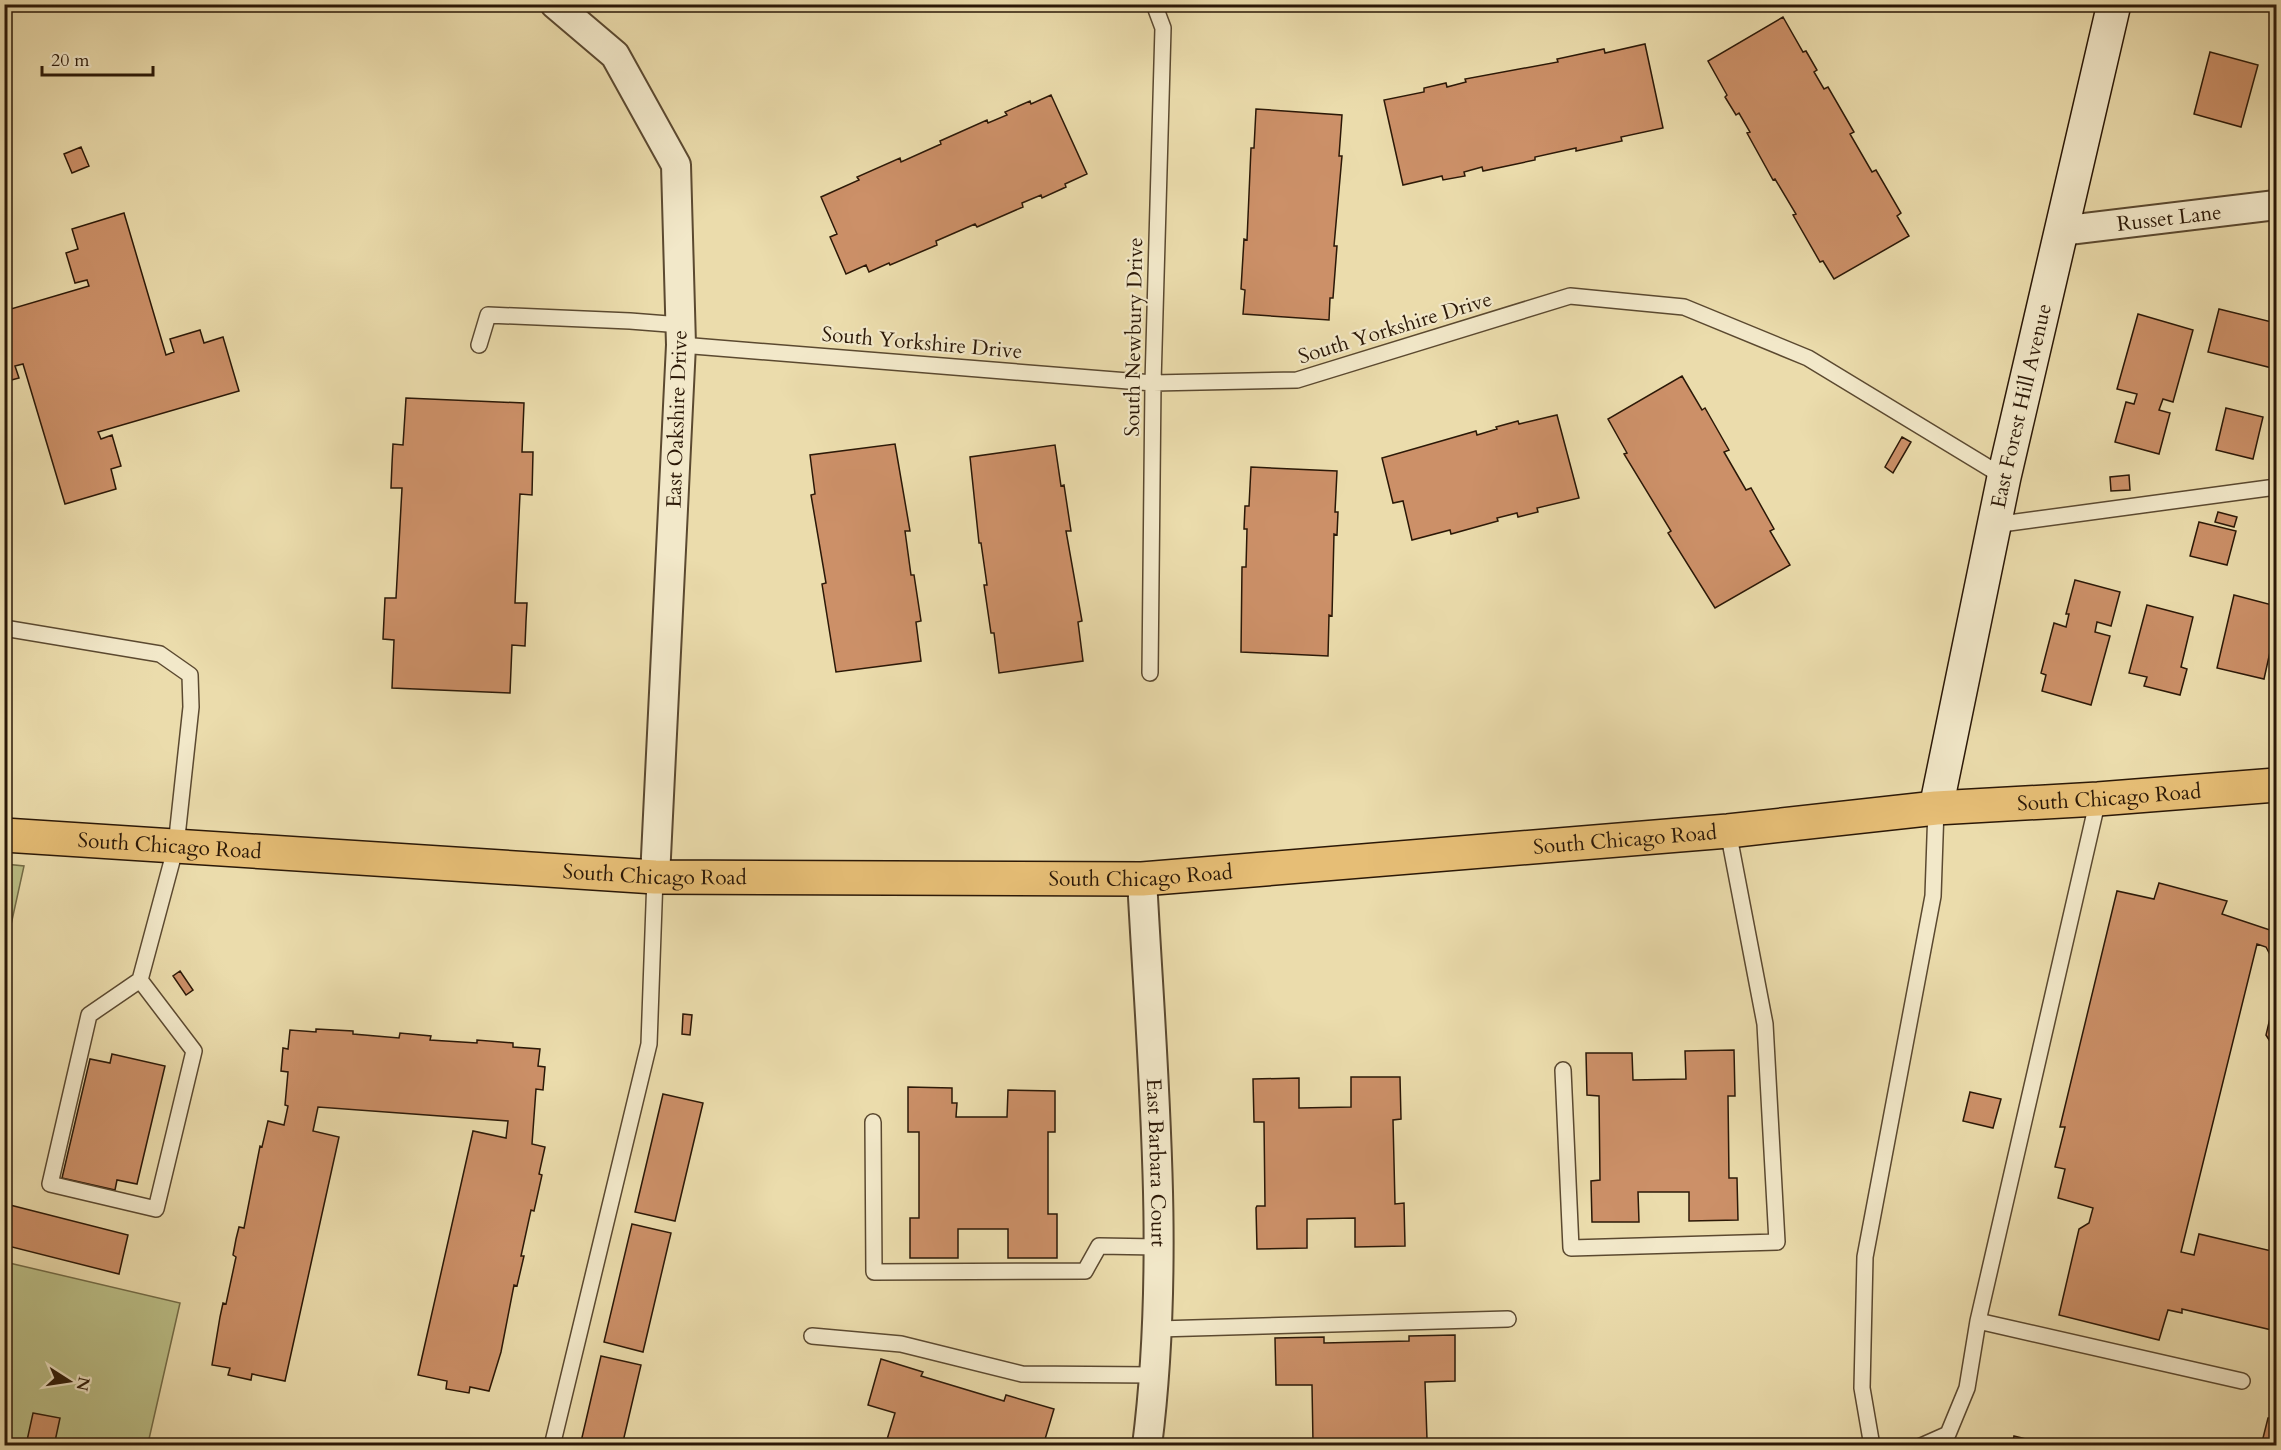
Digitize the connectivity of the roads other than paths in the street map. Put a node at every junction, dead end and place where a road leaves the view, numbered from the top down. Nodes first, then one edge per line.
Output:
1 (555, 4) edge
2 (1154, 4) edge
3 (2114, 4) edge
4 (2277, 205) edge
5 (2060, 231) junction
6 (681, 335) junction
7 (479, 345) dead end
8 (1153, 383) junction
9 (2004, 477) junction
10 (2277, 487) edge
11 (1994, 525) junction
12 (4, 628) edge
13 (1150, 673) dead end
14 (2277, 785) edge
15 (2098, 799) junction
16 (1936, 808) junction
17 (1728, 831) junction
18 (4, 835) edge
19 (176, 846) junction
20 (656, 877) junction
21 (1142, 879) junction
22 (140, 980) junction
23 (1563, 1070) dead end
24 (873, 1122) dead end
25 (1158, 1246) junction
26 (1508, 1319) dead end
27 (1978, 1321) junction
28 (1158, 1329) junction
29 (812, 1336) dead end
30 (1154, 1375) junction
31 (2242, 1381) dead end
32 (552, 1446) edge
33 (1147, 1446) edge
34 (1872, 1446) edge
35 (1921, 1446) edge

1 - 6 street, East Oakshire Drive
2 - 8 lane, South Newbury Drive
3 - 5 street, East Forest Hill Avenue
4 - 5 street, Russet Lane
5 - 9 street, East Forest Hill Avenue
6 - 7 lane, South Yorkshire Drive
6 - 8 lane, South Yorkshire Drive
6 - 20 street, East Oakshire Drive
8 - 9 lane, South Yorkshire Drive
8 - 13 lane, South Newbury Drive
9 - 11 street, East Forest Hill Avenue
10 - 11 lane
11 - 16 street, East Forest Hill Avenue
12 - 19 lane
14 - 15 main road, South Chicago Road
15 - 16 main road, South Chicago Road
15 - 27 lane
16 - 17 main road, South Chicago Road
16 - 34 lane
17 - 21 main road, South Chicago Road
17 - 23 lane
18 - 19 main road, South Chicago Road
19 - 20 main road, South Chicago Road
19 - 22 lane
20 - 21 main road, South Chicago Road
20 - 32 lane
21 - 25 street, East Barbara Court
22 - 22 lane
24 - 25 lane
25 - 28 street, East Barbara Court
26 - 28 lane
27 - 31 lane
27 - 35 lane
28 - 30 street, East Barbara Court
29 - 30 lane
30 - 33 street, East Barbara Court

